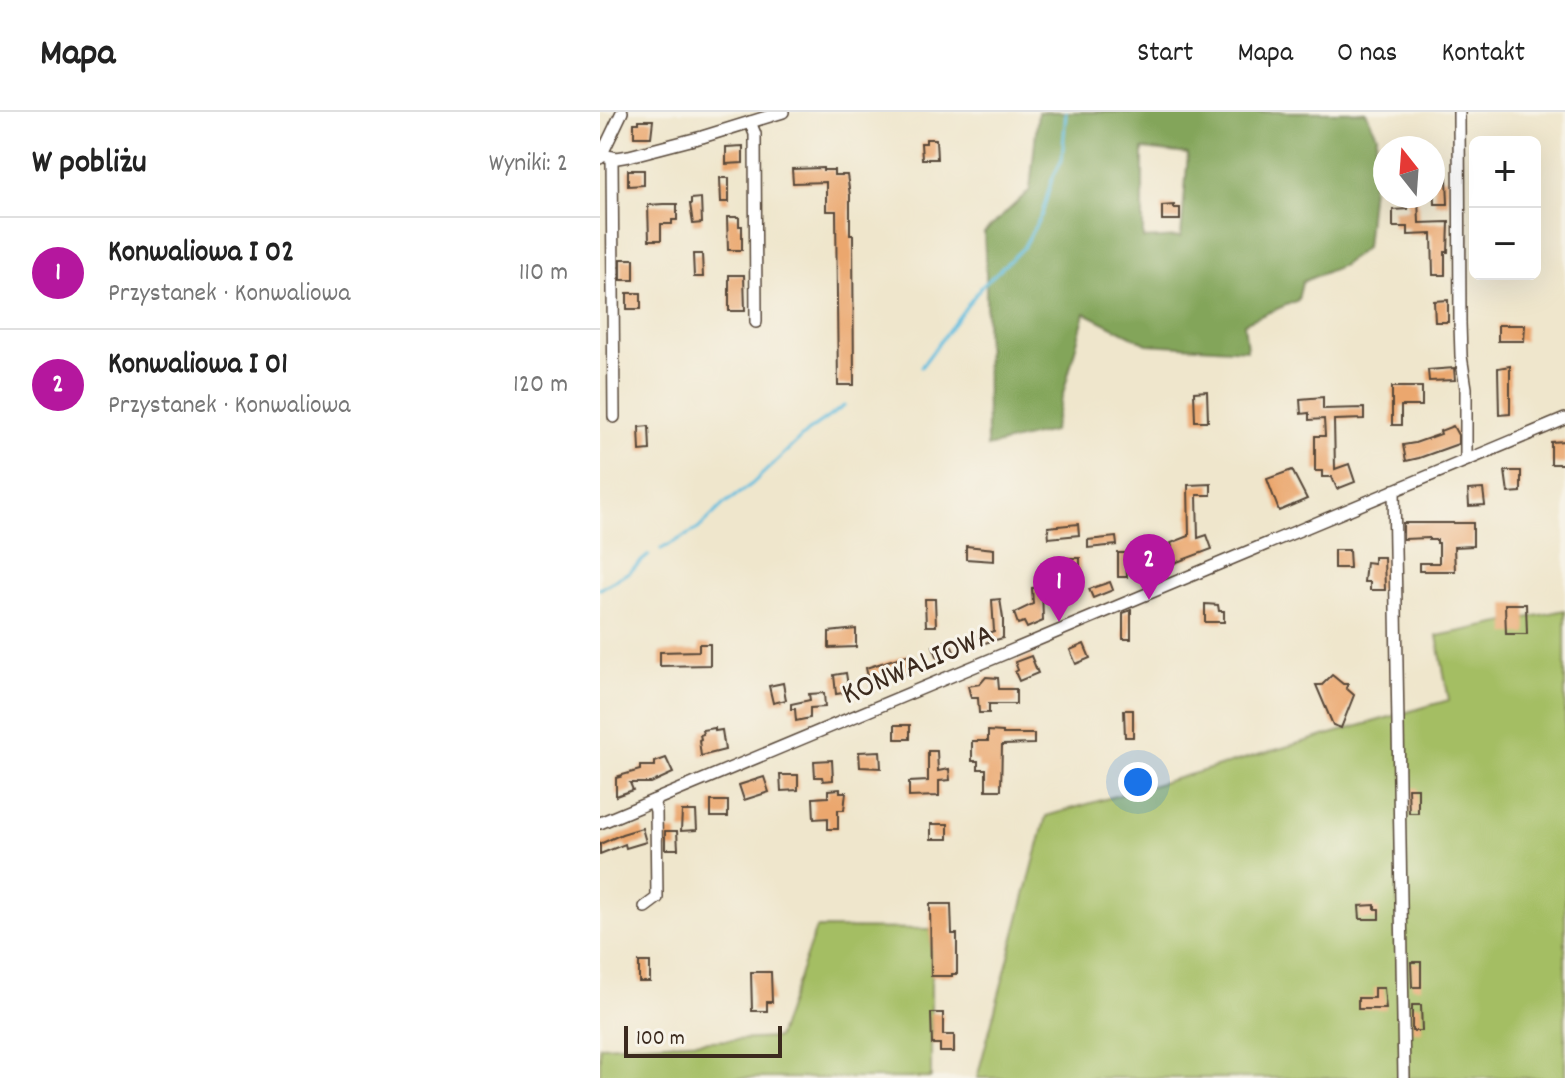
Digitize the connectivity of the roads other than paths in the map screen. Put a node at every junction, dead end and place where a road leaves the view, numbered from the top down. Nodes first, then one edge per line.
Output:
1 (622, 112) edge
2 (783, 112) edge
3 (1459, 112) edge
4 (750, 122) junction
5 (604, 156) edge
6 (756, 322) dead end
7 (614, 417) dead end
8 (1565, 419) edge
9 (1466, 460) junction
10 (1394, 490) junction
11 (653, 801) junction
12 (600, 823) edge
13 (645, 907) dead end
14 (1404, 1078) edge

1 - 5 street
2 - 4 street
3 - 9 street
4 - 5 street
4 - 6 street
5 - 7 street
8 - 9 street, KONWALIOWA
9 - 10 street, KONWALIOWA
10 - 11 street, KONWALIOWA
10 - 14 street
11 - 12 street, KONWALIOWA
11 - 13 street

